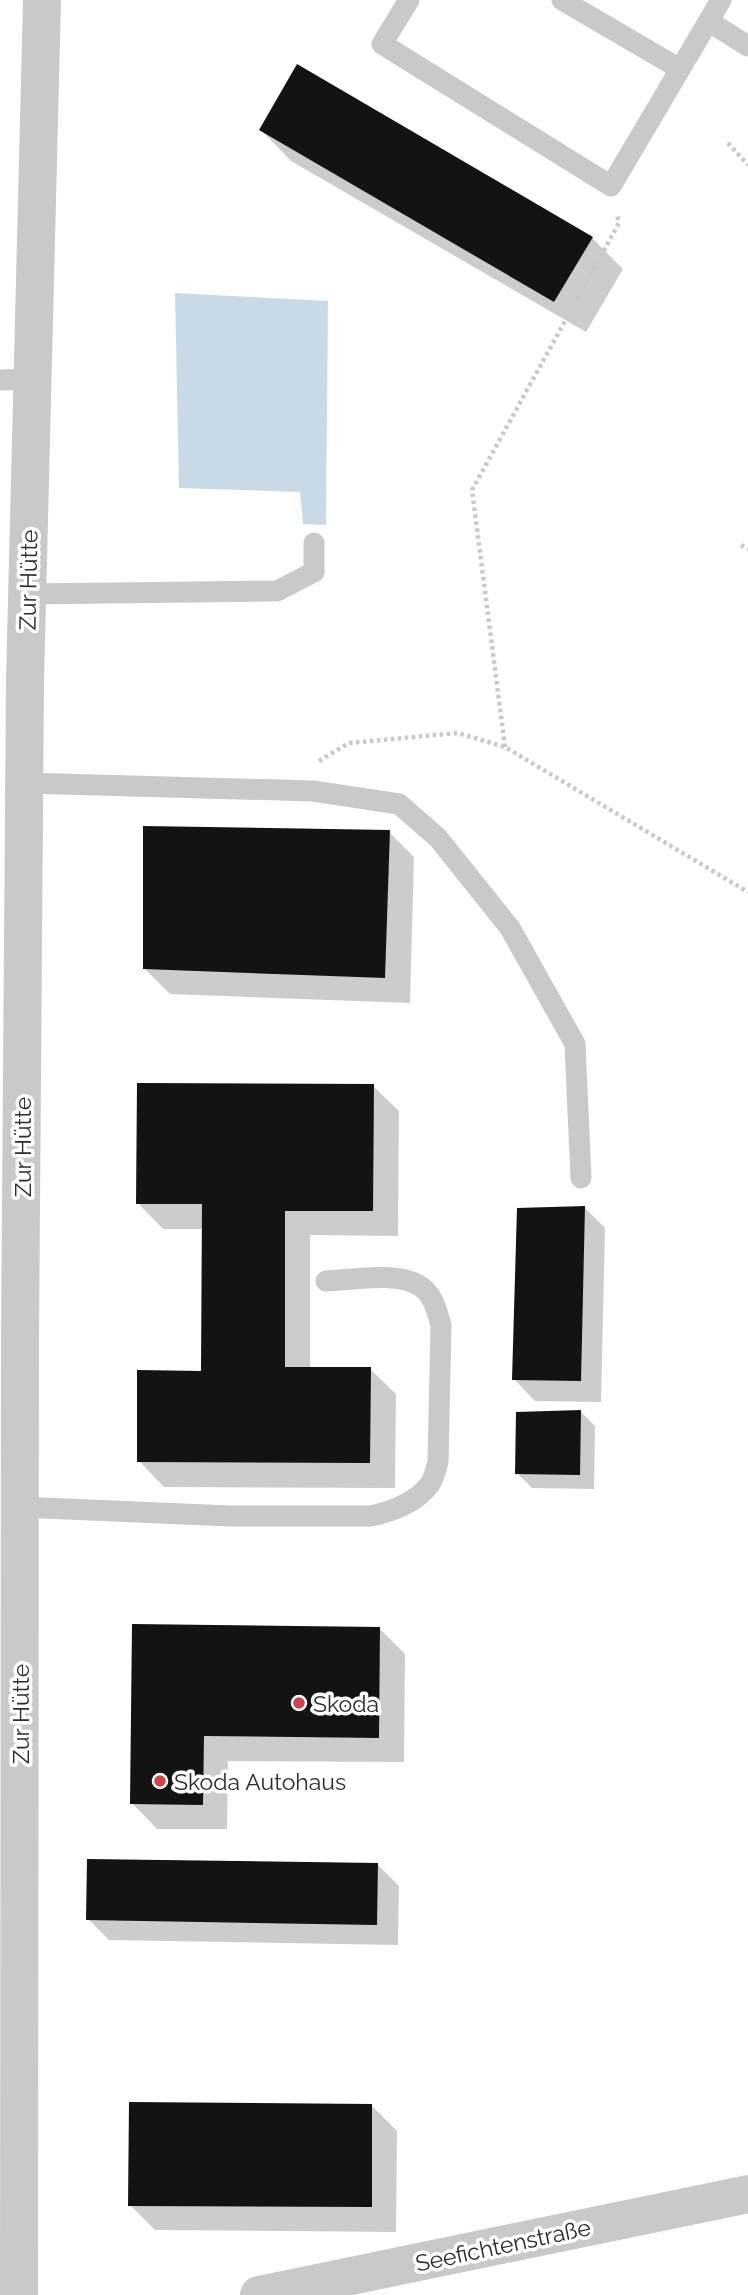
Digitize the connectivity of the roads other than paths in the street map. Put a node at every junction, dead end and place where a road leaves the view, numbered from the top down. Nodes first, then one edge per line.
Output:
1 (42, 0) edge
2 (409, 0) edge
3 (562, 0) edge
4 (721, 0) edge
5 (708, 21) junction
6 (748, 46) edge
7 (680, 69) junction
8 (16, 380) edge
9 (314, 542) dead end
10 (27, 594) junction
11 (13, 680) edge
12 (24, 783) junction
13 (11, 1160) edge
14 (581, 1178) dead end
15 (326, 1281) dead end
16 (20, 1507) junction
17 (10, 1655) edge
18 (10, 1832) edge
19 (10, 1948) edge
20 (748, 2194) edge
21 (19, 2295) edge
22 (259, 2295) edge

1 - 8 street, Zur Hütte
2 - 7 lane
3 - 7 lane
4 - 5 lane
5 - 6 lane
5 - 7 lane
8 - 10 street, Zur Hütte
9 - 10 lane
10 - 11 street, Zur Hütte
11 - 12 street, Zur Hütte
12 - 13 street, Zur Hütte
12 - 14 lane
13 - 16 street, Zur Hütte
15 - 16 lane
16 - 17 street, Zur Hütte
17 - 18 street, Zur Hütte
18 - 19 street, Zur Hütte
19 - 21 street, Zur Hütte
20 - 22 street, Seefichtenstraße

